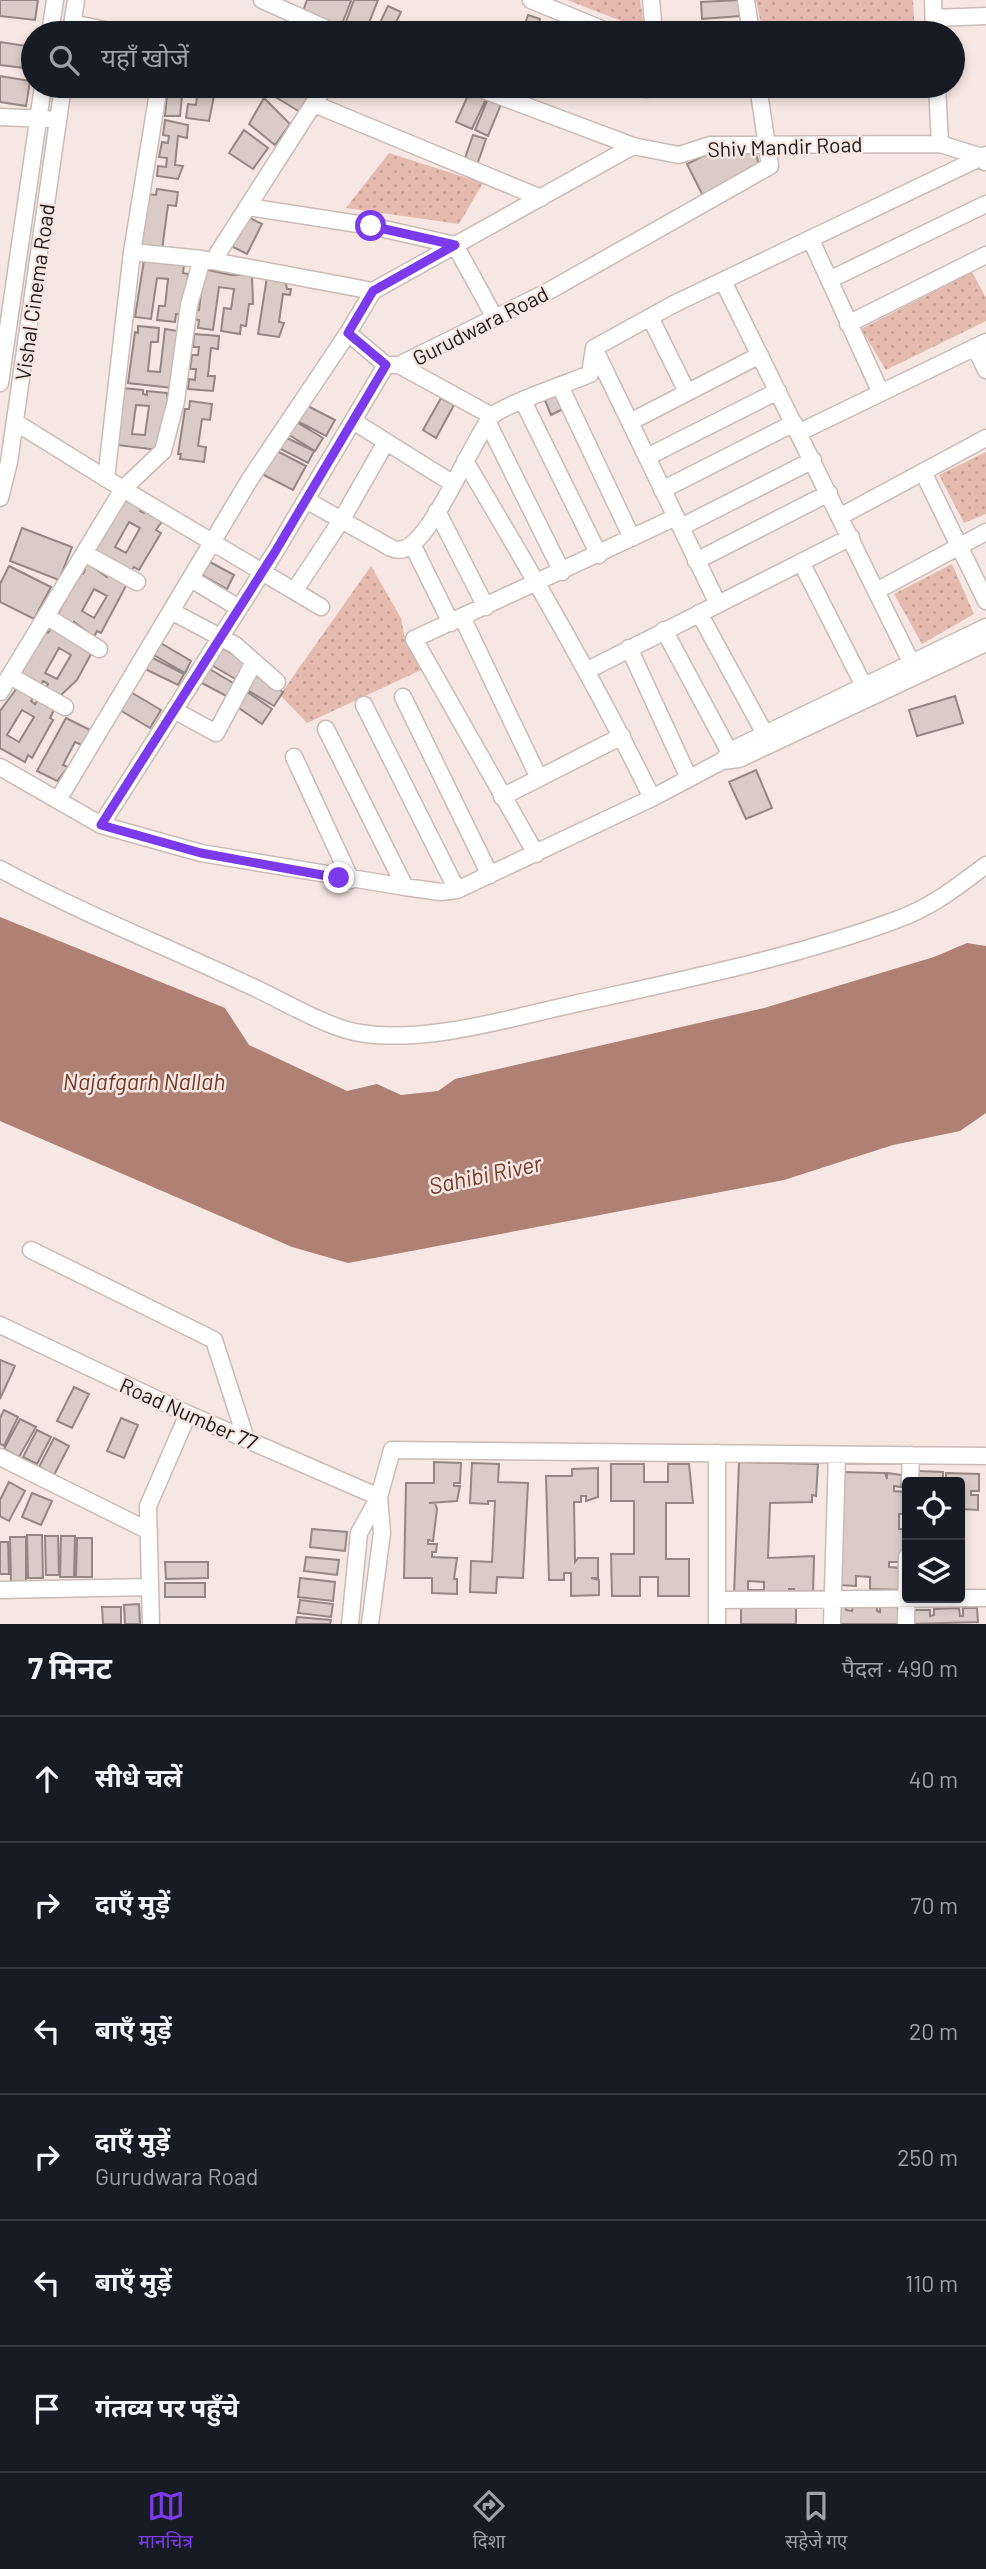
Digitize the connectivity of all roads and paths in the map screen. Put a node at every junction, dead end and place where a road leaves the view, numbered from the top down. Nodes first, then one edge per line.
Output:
1 (55, 0) edge
2 (76, 0) edge
3 (262, 0) edge
4 (531, 0) edge
5 (651, 0) edge
6 (746, 0) edge
7 (933, 0) edge
8 (986, 16) edge
9 (52, 21) edge
10 (73, 21) edge
11 (309, 21) edge
12 (582, 21) edge
13 (653, 21) edge
14 (749, 21) edge
15 (934, 21) edge
16 (957, 21) edge
17 (41, 98) edge
18 (61, 98) edge
19 (157, 98) edge
20 (318, 98) edge
21 (505, 98) edge
22 (760, 98) edge
23 (938, 98) edge
24 (314, 104) junction
25 (0, 117) edge
26 (38, 119) junction
27 (58, 119) junction
28 (940, 144) junction
29 (633, 146) junction
30 (767, 146) junction
31 (985, 159) edge
32 (541, 198) junction
33 (986, 204) edge
34 (248, 207) junction
35 (811, 240) junction
36 (455, 245) junction
37 (132, 252) junction
38 (210, 256) junction
39 (986, 256) edge
40 (828, 280) junction
41 (723, 281) junction
42 (373, 291) junction
43 (650, 317) junction
44 (495, 318) junction
45 (848, 324) junction
46 (348, 333) junction
47 (981, 345) edge
48 (594, 348) junction
49 (760, 355) junction
50 (393, 365) junction
51 (986, 370) edge
52 (0, 383) edge
53 (560, 386) junction
54 (778, 391) junction
55 (880, 391) junction
56 (687, 392) junction
57 (523, 401) junction
58 (490, 420) junction
59 (353, 421) junction
60 (15, 422) junction
61 (630, 422) junction
62 (797, 428) junction
63 (986, 438) edge
64 (386, 442) junction
65 (647, 457) junction
66 (813, 460) junction
67 (466, 461) junction
68 (923, 472) junction
69 (3, 476) edge
70 (106, 479) junction
71 (452, 483) junction
72 (123, 489) junction
73 (662, 490) junction
74 (829, 493) junction
75 (0, 498) edge
76 (306, 500) junction
77 (437, 511) junction
78 (841, 516) junction
79 (342, 519) junction
80 (678, 522) junction
81 (986, 532) edge
82 (851, 537) junction
83 (632, 538) junction
84 (213, 542) junction
85 (412, 544) junction
86 (960, 546) junction
87 (84, 553) junction
88 (598, 555) junction
89 (696, 561) junction
90 (801, 562) junction
91 (263, 570) junction
92 (562, 572) junction
93 (981, 575) edge
94 (191, 579) junction
95 (137, 582) dead end
96 (537, 582) junction
97 (295, 590) junction
98 (878, 590) junction
99 (986, 601) edge
100 (718, 604) junction
101 (321, 607) dead end
102 (486, 607) junction
103 (239, 608) junction
104 (171, 611) junction
105 (699, 613) junction
106 (46, 616) junction
107 (456, 620) junction
108 (986, 627) edge
109 (664, 630) junction
110 (219, 639) junction
111 (986, 643) edge
112 (629, 648) junction
113 (99, 649) dead end
114 (254, 662) junction
115 (912, 664) junction
116 (586, 671) junction
117 (10, 676) junction
118 (277, 682) dead end
119 (864, 686) junction
120 (0, 692) edge
121 (402, 697) dead end
122 (364, 705) dead end
123 (65, 707) dead end
124 (174, 710) junction
125 (326, 729) dead end
126 (765, 734) junction
127 (622, 736) junction
128 (295, 757) dead end
129 (726, 757) junction
130 (0, 767) edge
131 (539, 778) junction
132 (690, 778) junction
133 (502, 797) junction
134 (652, 798) junction
135 (58, 800) junction
136 (101, 825) junction
137 (536, 854) junction
138 (986, 866) edge
139 (0, 869) edge
140 (490, 875) junction
141 (351, 880) junction
142 (405, 887) junction
143 (457, 890) junction
144 (31, 1250) dead end
145 (0, 1325) edge
146 (188, 1414) junction
147 (246, 1439) junction
148 (717, 1453) junction
149 (837, 1455) junction
150 (911, 1455) junction
151 (986, 1456) edge
152 (0, 1457) edge
153 (910, 1477) edge
154 (379, 1497) junction
155 (149, 1531) junction
156 (150, 1587) junction
157 (0, 1590) edge
158 (965, 1598) edge
159 (986, 1598) edge
160 (833, 1599) junction
161 (902, 1599) edge
162 (717, 1600) junction
163 (906, 1603) edge
164 (151, 1624) edge
165 (350, 1624) edge
166 (370, 1624) edge
167 (717, 1624) edge
168 (832, 1624) edge
169 (906, 1624) edge

1 - 9 street
2 - 10 street
3 - 11 street
4 - 12 street
5 - 13 street
6 - 14 street
7 - 15 street
8 - 16 street
17 - 26 street, Vishal Cinema Road
18 - 27 street, Vishal Cinema Road
19 - 37 street
20 - 24 street
21 - 29 street, Shiv Mandir Road
22 - 30 street
23 - 28 street
24 - 32 street
24 - 34 street
25 - 26 street
26 - 27 street
26 - 52 street, Vishal Cinema Road
27 - 60 street, Vishal Cinema Road
28 - 30 street, Shiv Mandir Road
28 - 31 street, Shiv Mandir Road
29 - 30 street, Shiv Mandir Road
29 - 32 street
30 - 44 street, Gurudwara Road
31 - 35 street
32 - 36 street
33 - 40 street
34 - 36 street
34 - 38 street
35 - 40 street
35 - 41 street
36 - 42 street
36 - 44 street
37 - 38 street
37 - 70 street
38 - 42 street
38 - 72 street
39 - 45 street
40 - 45 street
41 - 43 street
41 - 49 street
42 - 46 street
43 - 48 street
43 - 56 street
44 - 50 street, Gurudwara Road
45 - 55 street
46 - 50 street
46 - 84 street
47 - 51 street
47 - 55 street
48 - 53 street
48 - 61 street
49 - 54 street
49 - 56 street
50 - 58 street
50 - 59 street, Gurudwara Road
53 - 57 street
53 - 83 street
54 - 62 street
54 - 65 street
55 - 62 street
56 - 61 street
57 - 58 street
57 - 88 street
58 - 67 street
58 - 92 street
59 - 64 street
59 - 76 street, Gurudwara Road
60 - 69 street, Vishal Cinema Road
60 - 70 street
61 - 65 street
62 - 66 street
62 - 73 street
63 - 68 street
64 - 71 street
64 - 79 street
65 - 73 street
66 - 74 street
66 - 80 street
67 - 71 street
67 - 96 street
68 - 78 street
68 - 86 street
69 - 75 street, Vishal Cinema Road
70 - 72 street
71 - 77 street
72 - 84 street
72 - 87 street
73 - 80 street
74 - 78 street
74 - 89 street
76 - 79 street
76 - 91 street, Gurudwara Road
77 - 85 street
77 - 102 street
78 - 82 street
79 - 85 street
79 - 97 street
80 - 83 street
80 - 89 street
81 - 86 street
82 - 90 street
82 - 98 street
83 - 88 street
84 - 91 street
84 - 94 street
85 - 107 street
86 - 93 street
86 - 98 street
87 - 95 street
87 - 106 street
88 - 92 street
89 - 100 street
90 - 100 street
90 - 119 street
91 - 97 street
91 - 103 street, Gurudwara Road
92 - 96 street
93 - 99 street
94 - 103 street
94 - 104 street
96 - 102 street
96 - 116 street
97 - 101 street
98 - 115 street
100 - 105 street
102 - 107 street
103 - 110 street, Gurudwara Road
104 - 110 street
104 - 135 street
105 - 109 street
105 - 126 street
106 - 113 street
106 - 117 street
107 - 131 street
107 - 133 street
108 - 115 street
109 - 112 street
109 - 129 street
110 - 114 street
110 - 124 street, Gurudwara Road
111 - 129 street
112 - 116 street
112 - 132 street
114 - 118 street
114 - 124 street
115 - 119 street
116 - 127 street
117 - 120 street
117 - 123 street
119 - 126 street
121 - 140 street
122 - 143 street
124 - 136 street, Gurudwara Road
125 - 142 street
126 - 129 street
127 - 131 street
127 - 134 street
128 - 141 street
129 - 132 street
130 - 135 street
131 - 133 street
132 - 134 street
133 - 137 street
134 - 137 street
135 - 136 street
136 - 141 street
137 - 140 street
138 - 139 street
140 - 143 street
141 - 142 street
142 - 143 street
144 - 147 street
145 - 146 street, Road Number 77
146 - 147 street, Road Number 77
146 - 155 street
147 - 154 street, Road Number 77
148 - 149 street
148 - 154 street
148 - 162 street
149 - 150 street
149 - 160 street
150 - 151 street
150 - 153 street
152 - 155 street
154 - 165 street
154 - 166 street
155 - 156 street
156 - 157 street
156 - 164 street
158 - 159 street
160 - 161 street
160 - 162 street
160 - 168 street
162 - 167 street
163 - 169 street

